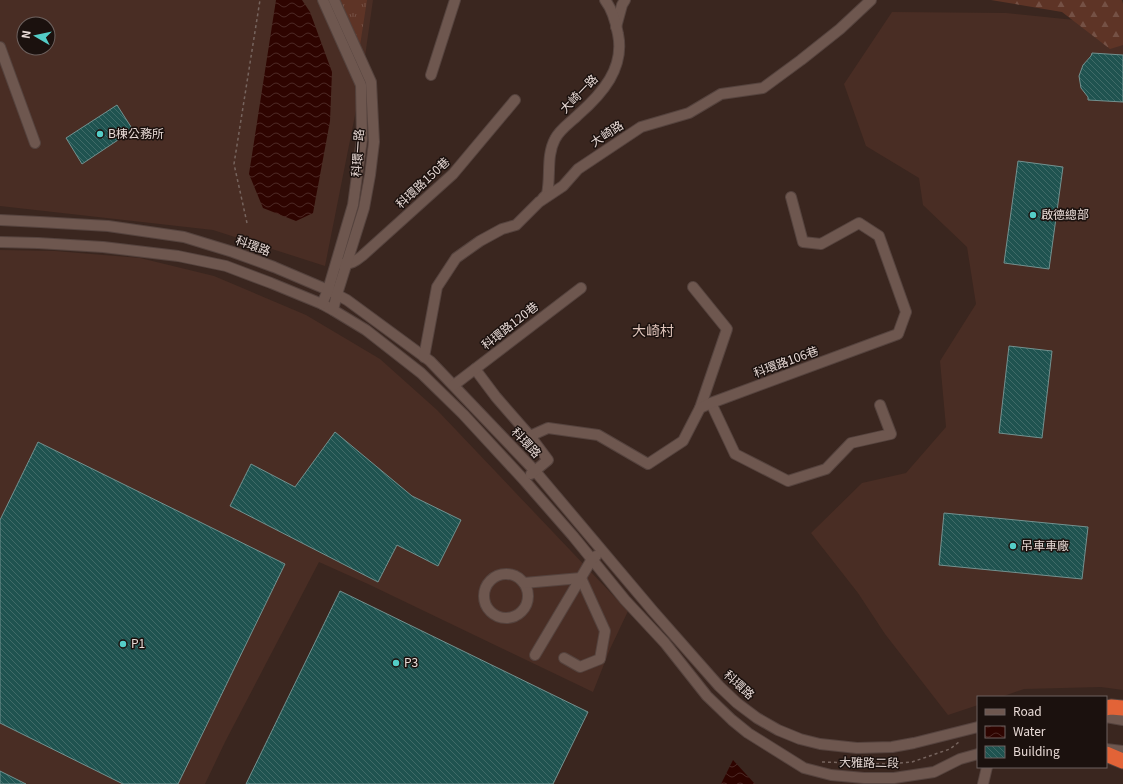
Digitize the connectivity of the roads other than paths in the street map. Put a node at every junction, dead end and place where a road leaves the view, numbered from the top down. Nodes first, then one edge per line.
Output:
1 (323, 0) edge
2 (334, 0) edge
3 (455, 0) edge
4 (605, 0) edge
5 (625, 0) edge
6 (871, 0) edge
7 (616, 27) junction
8 (0, 48) edge
9 (431, 75) dead end
10 (515, 100) dead end
11 (34, 143) dead end
12 (791, 197) dead end
13 (539, 202) junction
14 (0, 220) edge
15 (0, 242) edge
16 (336, 263) junction
17 (346, 265) junction
18 (693, 287) dead end
19 (581, 288) dead end
20 (328, 290) junction
21 (337, 294) junction
22 (322, 304) junction
23 (333, 310) junction
24 (424, 357) junction
25 (475, 369) junction
26 (454, 385) junction
27 (711, 403) junction
28 (880, 405) dead end
29 (700, 408) junction
30 (530, 436) junction
31 (535, 471) junction
32 (524, 480) junction
33 (602, 551) junction
34 (592, 559) junction
35 (581, 578) junction
36 (524, 583) junction
37 (535, 655) dead end
38 (564, 658) dead end
39 (1107, 701) edge
40 (1123, 702) edge
41 (1107, 708) edge
42 (1123, 708) edge
43 (1107, 717) edge
44 (1123, 720) edge
45 (977, 727) edge
46 (1107, 749) edge
47 (1123, 751) edge
48 (977, 754) edge
49 (1107, 754) edge
50 (1123, 761) edge
51 (987, 768) edge
52 (895, 781) edge
53 (983, 784) edge

1 - 16 street, 科環一路
2 - 17 street, 科環一路
3 - 9 street
4 - 7 street, 大崎一路
5 - 7 street
6 - 13 street, 大崎路
7 - 13 street, 大崎一路
8 - 11 street
10 - 17 street, 科環路150巷
12 - 27 street, 科環路106巷
13 - 24 street, 大崎路
14 - 20 street, 科環路
15 - 22 street
16 - 17 street
16 - 20 street, 科環一路
17 - 21 street, 科環一路
18 - 29 street
19 - 25 street, 科環路120巷
20 - 21 street, 科環路
20 - 22 street, 科環一路
21 - 23 street, 科環一路
21 - 24 street, 科環路
22 - 23 street
23 - 32 street
24 - 26 street, 科環路
25 - 26 street, 科環路120巷
25 - 30 street
26 - 31 street, 科環路
27 - 28 street
27 - 29 street, 科環路106巷
29 - 30 street
30 - 31 street
31 - 32 street
31 - 33 street, 科環路
32 - 34 street
33 - 34 street
33 - 45 street, 科環路
34 - 35 street
34 - 52 street, 大雅路二段
35 - 36 street
35 - 37 street
35 - 38 street
36 - 36 street
39 - 40 street
41 - 42 highway
43 - 44 street
46 - 47 street
48 - 52 street, 大雅路二段
49 - 50 highway
51 - 53 street

